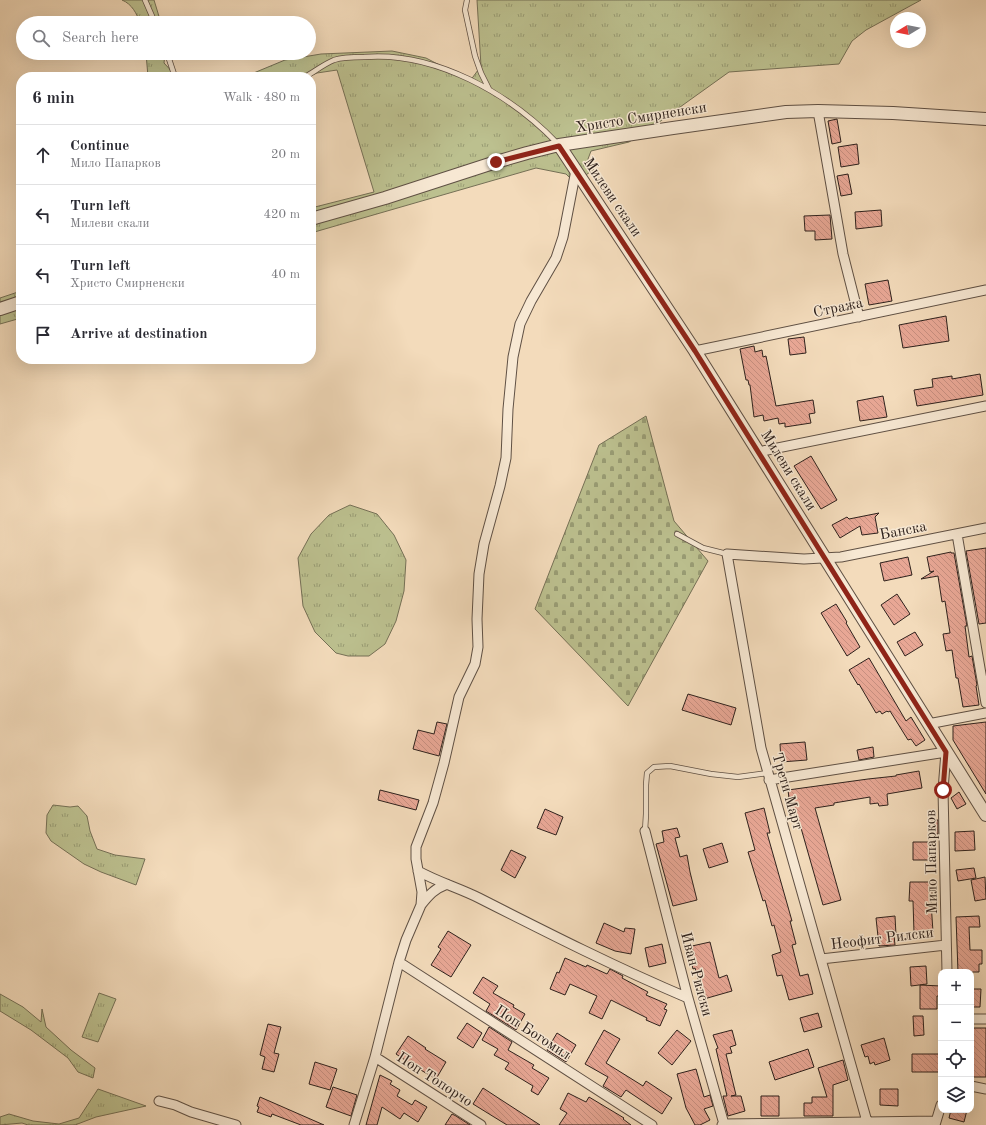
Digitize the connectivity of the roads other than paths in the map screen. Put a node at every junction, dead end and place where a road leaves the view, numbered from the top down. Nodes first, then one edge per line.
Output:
1 (145, 0) edge
2 (467, 0) edge
3 (152, 16) edge
4 (169, 60) edge
5 (173, 72) edge
6 (314, 72) edge
7 (489, 89) junction
8 (818, 110) junction
9 (986, 119) edge
10 (559, 146) junction
11 (576, 170) junction
12 (316, 218) edge
13 (986, 290) edge
14 (16, 304) edge
15 (0, 309) edge
16 (858, 317) junction
17 (695, 351) junction
18 (986, 406) edge
19 (758, 452) junction
20 (986, 528) edge
21 (677, 534) dead end
22 (957, 534) junction
23 (727, 554) junction
24 (825, 558) junction
25 (986, 703) edge
26 (986, 713) edge
27 (928, 724) junction
28 (946, 752) junction
29 (769, 776) junction
30 (986, 815) edge
31 (644, 831) joint
32 (418, 871) junction
33 (447, 884) junction
34 (421, 905) junction
35 (946, 945) junction
36 (821, 959) junction
37 (399, 962) junction
38 (947, 969) edge
39 (688, 998) junction
40 (974, 1019) edge
41 (986, 1019) edge
42 (375, 1057) junction
43 (974, 1087) edge
44 (986, 1089) edge
45 (159, 1101) dead end
46 (938, 1113) edge
47 (935, 1123) edge
48 (756, 1124) edge
49 (867, 1124) edge
50 (236, 1125) edge
51 (354, 1125) edge
52 (481, 1125) edge
53 (652, 1125) edge
54 (723, 1125) edge

1 - 3 lane
2 - 7 lane
4 - 5 lane
6 - 7 lane
7 - 10 lane
8 - 9 street, Христо Смирненски
8 - 10 street, Христо Смирненски
8 - 16 street
10 - 11 street, Милеви скали
10 - 12 street, Христо Смирненски
11 - 17 street, Милеви скали
11 - 32 street
13 - 16 street, Стража
14 - 15 street
16 - 17 street, Стража
17 - 19 street, Милеви скали
18 - 19 street
19 - 24 street, Милеви скали
20 - 22 street, Банска
21 - 23 lane
22 - 24 street, Банска
22 - 25 street
23 - 24 street
23 - 29 street, Трети Март
24 - 27 street, Милеви скали
26 - 27 street
27 - 28 street, Милеви скали
28 - 29 street
28 - 30 street, Милеви скали
28 - 35 street, Мило Папарков
29 - 31 lane
29 - 36 street, Трети Март
31 - 39 street, Иван Рилски
32 - 33 street
32 - 34 street
33 - 34 street
33 - 39 street
34 - 37 street
35 - 36 street, Неофит Рилски
35 - 38 street, Мило Папарков
36 - 49 street, Трети Март
37 - 42 street
37 - 53 street, Поп Богомил
39 - 54 street, Иван Рилски
40 - 41 street
42 - 51 street
42 - 52 street, Поп Топорчо
43 - 44 street
45 - 50 street
46 - 47 street
47 - 49 street
48 - 49 street
48 - 54 street

